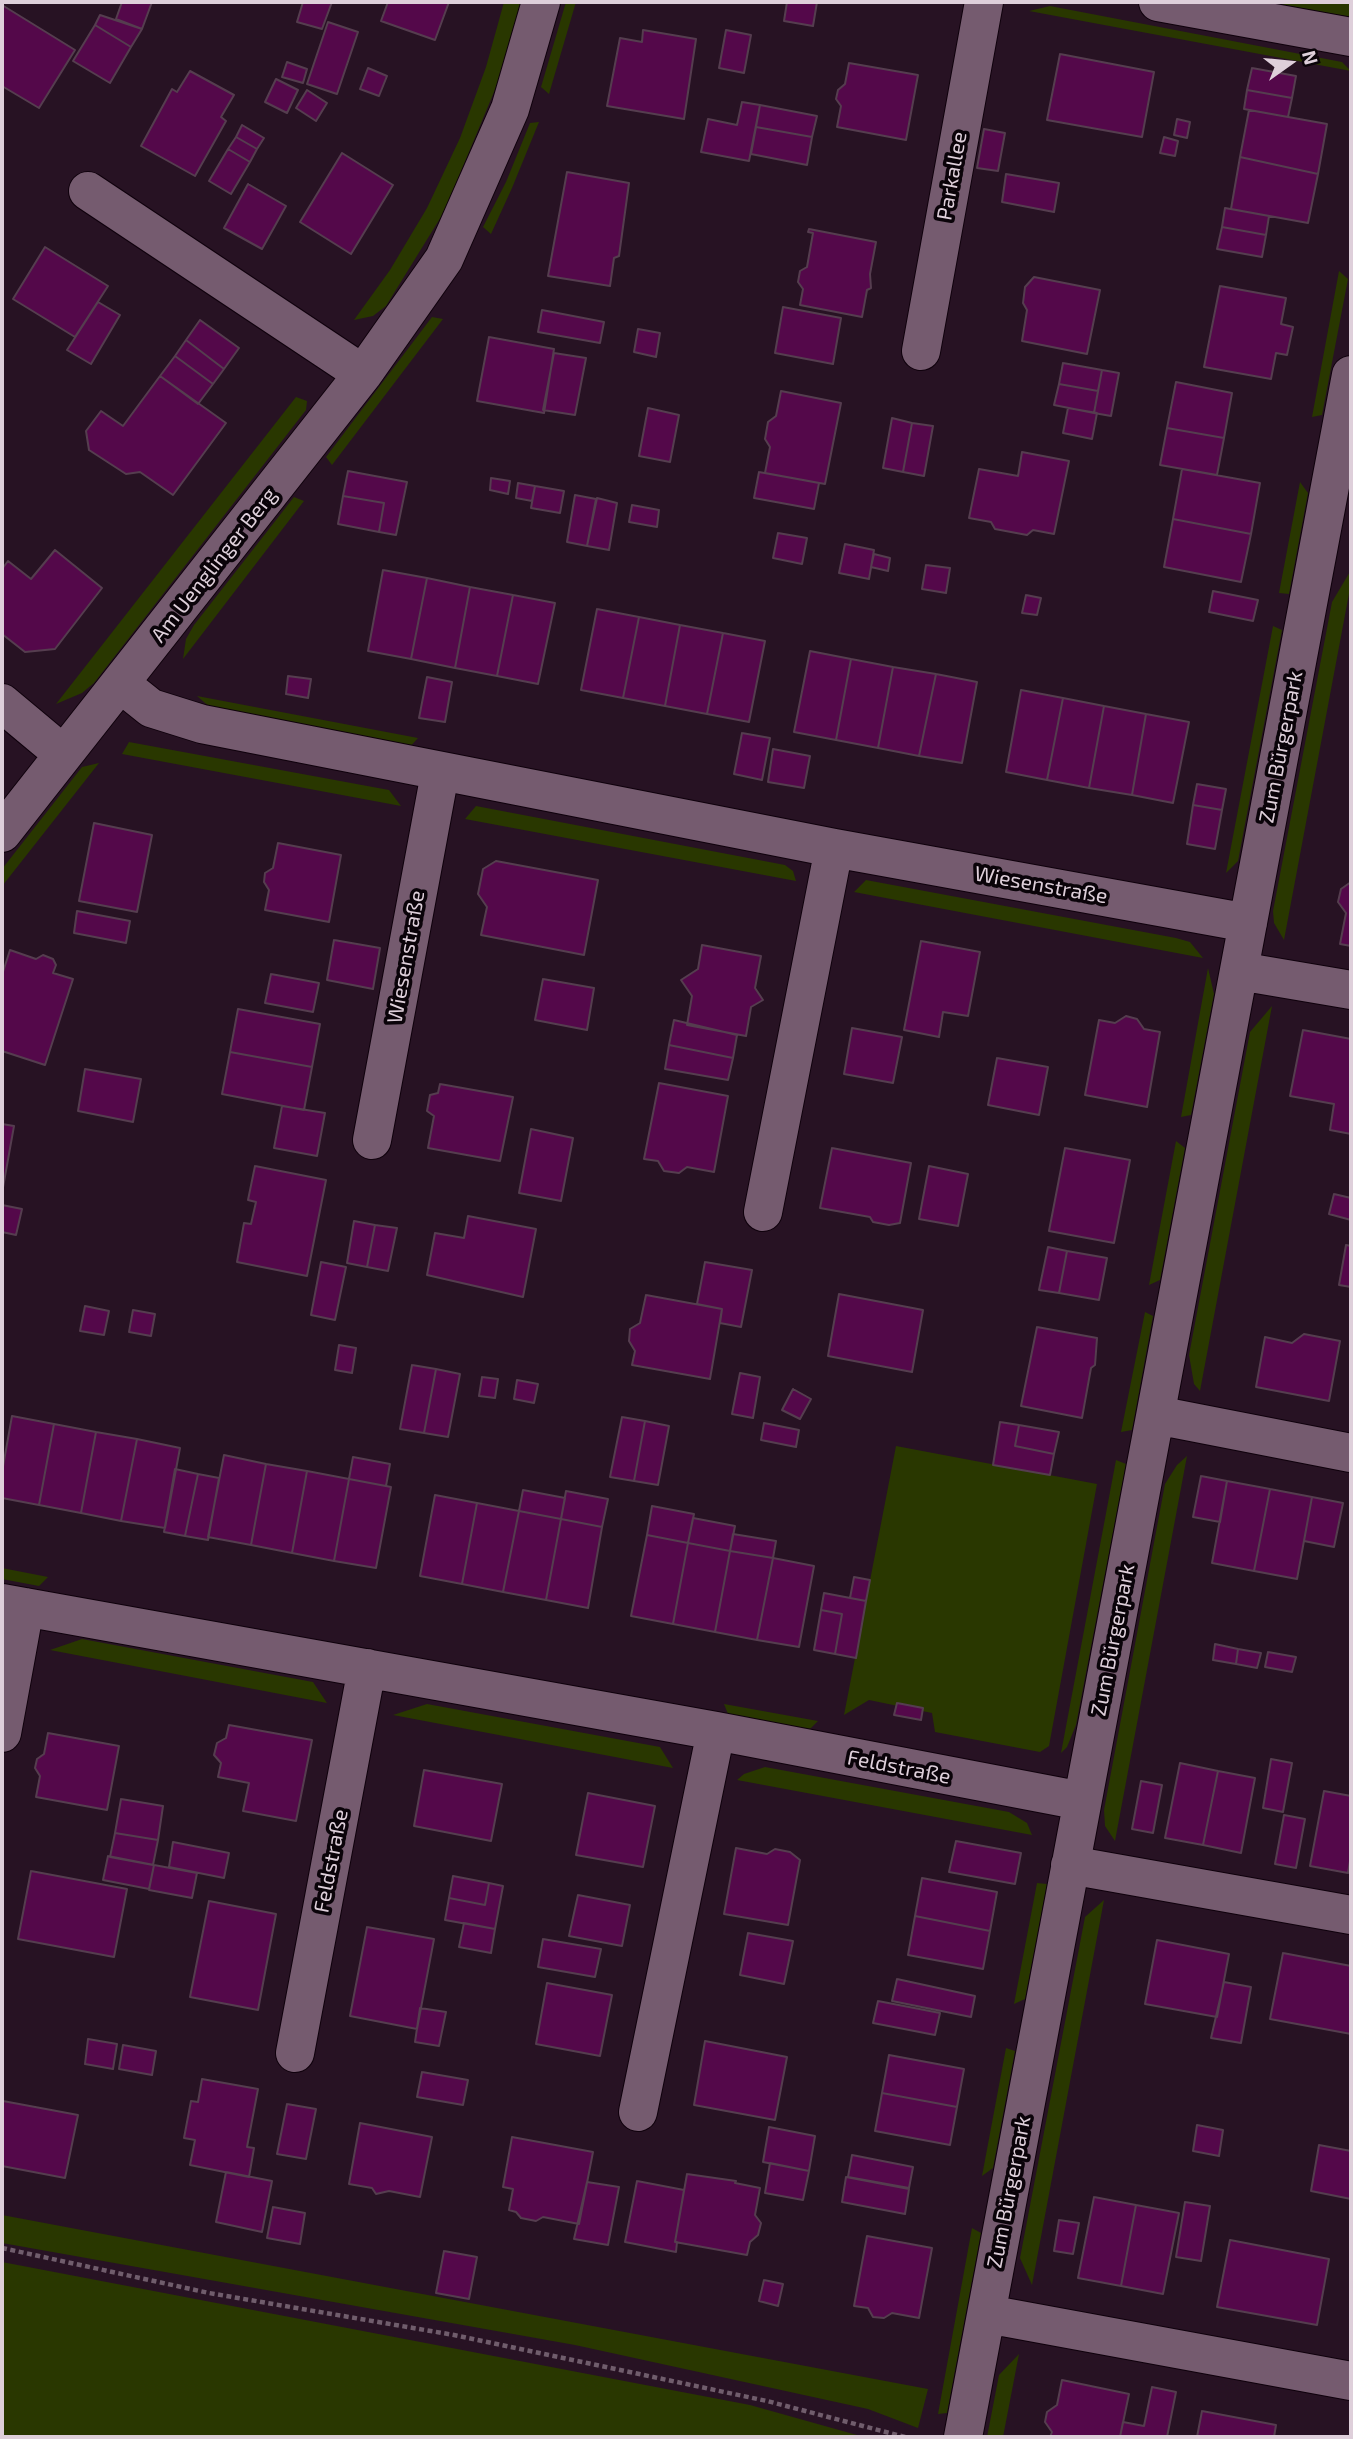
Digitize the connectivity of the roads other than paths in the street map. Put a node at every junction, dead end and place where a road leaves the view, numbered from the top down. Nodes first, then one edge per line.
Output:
1 (541, 2) edge
2 (984, 2) edge
3 (1158, 2) edge
4 (1351, 37) edge
5 (88, 191) dead end
6 (921, 351) dead end
7 (363, 374) junction
8 (1351, 375) edge
9 (1337, 527) edge
10 (121, 684) junction
11 (2, 703) edge
12 (63, 754) junction
13 (440, 773) junction
14 (2, 833) edge
15 (834, 848) junction
16 (1248, 923) junction
17 (1239, 971) junction
18 (1351, 990) edge
19 (372, 1140) dead end
20 (763, 1212) dead end
21 (1156, 1415) junction
22 (1351, 1453) edge
23 (13, 1605) edge
24 (368, 1668) junction
25 (716, 1731) junction
26 (2, 1733) edge
27 (1082, 1801) junction
28 (1070, 1865) junction
29 (1351, 1915) edge
30 (295, 2053) dead end
31 (638, 2112) dead end
32 (987, 2314) junction
33 (1351, 2381) edge
34 (963, 2437) edge

1 - 7 street, Am Uenglinger Berg
2 - 6 street, Parkallee
3 - 4 street
5 - 7 street
7 - 10 street, Am Uenglinger Berg
8 - 9 street, Zum Bürgerpark
9 - 16 street, Zum Bürgerpark
10 - 12 street, Am Uenglinger Berg
10 - 13 street, Wiesenstraße
11 - 12 street
12 - 14 street, Am Uenglinger Berg
13 - 15 street, Wiesenstraße
13 - 19 street, Wiesenstraße
15 - 16 street, Wiesenstraße
15 - 20 street
16 - 17 street, Zum Bürgerpark
17 - 18 street
17 - 21 street, Zum Bürgerpark
21 - 22 street
21 - 27 street, Zum Bürgerpark
23 - 24 street, Feldstraße
23 - 26 street, Feldstraße
24 - 25 street, Feldstraße
24 - 30 street, Feldstraße
25 - 27 street, Feldstraße
25 - 31 street
27 - 28 street, Zum Bürgerpark
28 - 29 street
28 - 32 street, Zum Bürgerpark
32 - 33 street
32 - 34 street, Zum Bürgerpark

